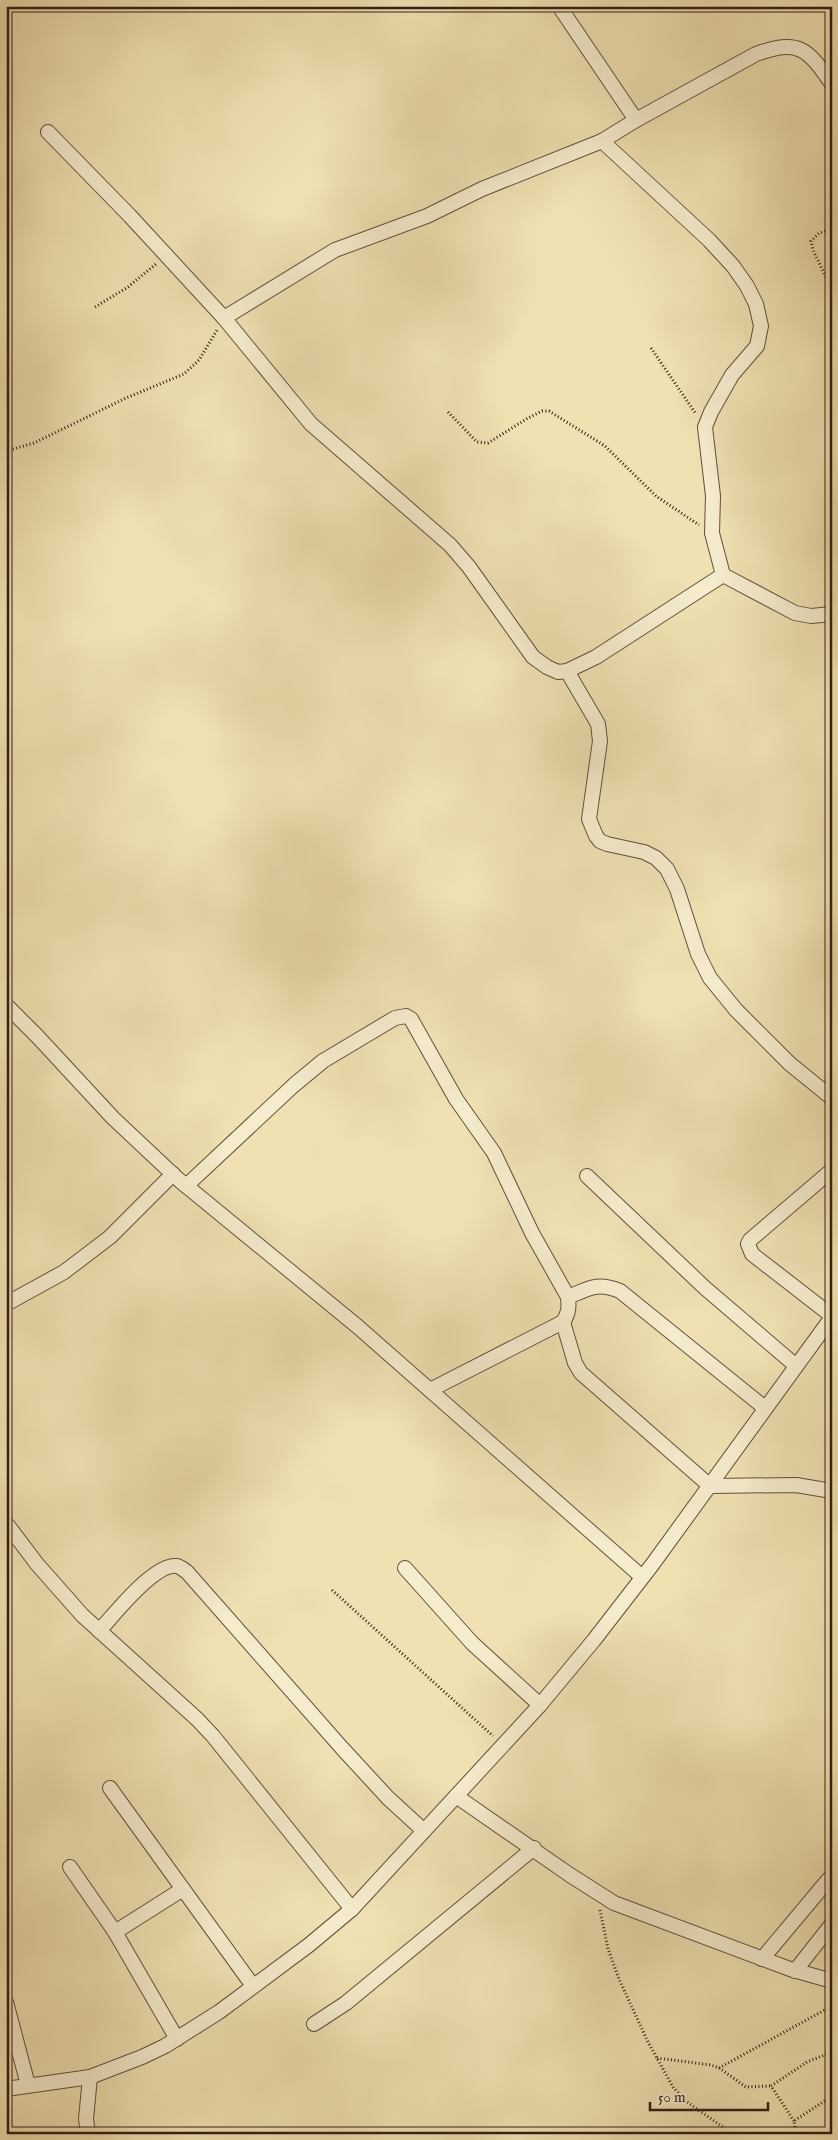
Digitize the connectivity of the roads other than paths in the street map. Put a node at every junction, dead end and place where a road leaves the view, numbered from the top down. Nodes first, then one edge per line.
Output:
1 (559, 6) edge
2 (832, 84) edge
3 (636, 120) junction
4 (48, 132) dead end
5 (602, 141) junction
6 (224, 318) junction
7 (724, 574) junction
8 (832, 614) edge
9 (568, 672) junction
10 (6, 1005) edge
11 (832, 1098) edge
12 (832, 1170) edge
13 (173, 1174) junction
14 (587, 1176) dead end
15 (186, 1186) junction
16 (568, 1297) junction
17 (6, 1304) edge
18 (832, 1316) edge
19 (563, 1322) junction
20 (795, 1366) junction
21 (430, 1390) junction
22 (765, 1408) junction
23 (710, 1486) junction
24 (832, 1491) edge
25 (6, 1523) edge
26 (405, 1568) dead end
27 (641, 1576) junction
28 (99, 1631) junction
29 (540, 1705) junction
30 (110, 1788) dead end
31 (456, 1796) junction
32 (424, 1832) junction
33 (534, 1848) junction
34 (70, 1867) dead end
35 (829, 1879) dead end
36 (183, 1890) junction
37 (352, 1908) junction
38 (832, 1924) edge
39 (115, 1932) junction
40 (762, 1959) junction
41 (795, 1971) junction
42 (832, 1981) edge
43 (253, 1986) junction
44 (6, 2002) edge
45 (314, 2024) dead end
46 (176, 2039) junction
47 (90, 2077) junction
48 (28, 2085) junction
49 (6, 2089) edge
50 (88, 2134) edge

1 - 3 street
2 - 3 street
3 - 5 street
4 - 6 street
5 - 6 street
5 - 7 street
6 - 9 street
7 - 8 street
7 - 9 street
9 - 11 street
10 - 13 street
12 - 18 street
13 - 15 street
13 - 17 street
14 - 20 street
15 - 16 street
15 - 21 street
16 - 19 street
16 - 22 street
18 - 20 street
19 - 21 street
19 - 23 street
20 - 22 street
21 - 27 street
22 - 23 street
23 - 24 street
23 - 27 street
25 - 28 street
26 - 29 street
27 - 29 street
28 - 32 street
28 - 37 street
29 - 31 street
30 - 36 street
31 - 32 street
31 - 33 street
32 - 37 street
33 - 40 street
33 - 45 street
34 - 39 street
35 - 40 street
36 - 39 street
36 - 43 street
37 - 43 street
38 - 41 street
39 - 46 street
40 - 41 street
41 - 42 street
43 - 46 street
44 - 48 street
46 - 47 street
47 - 48 street
47 - 50 street
48 - 49 street

